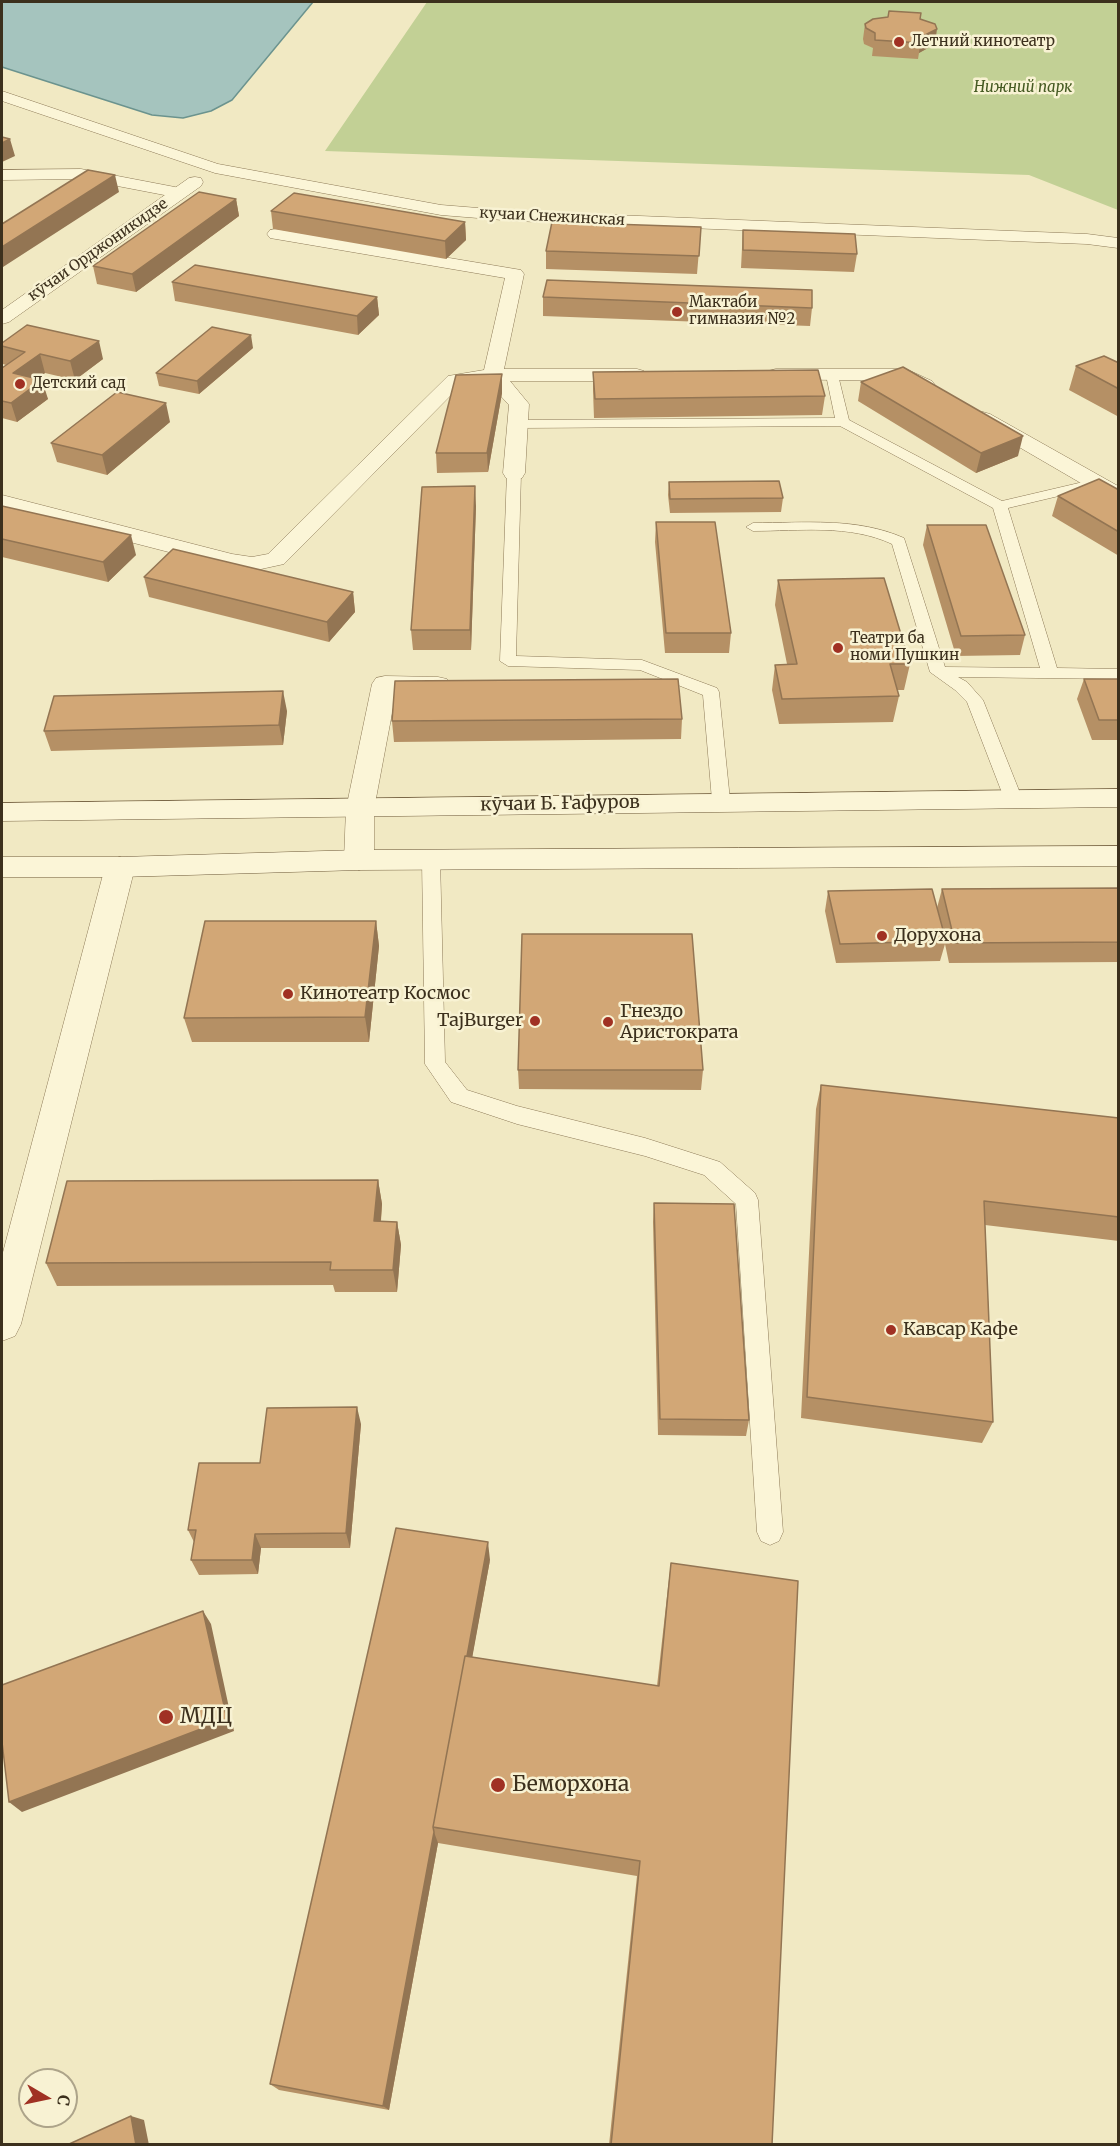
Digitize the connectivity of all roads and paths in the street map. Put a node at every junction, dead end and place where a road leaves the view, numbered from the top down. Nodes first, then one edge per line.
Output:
1 (2, 96) edge
2 (2, 175) edge
3 (195, 182) dead end
4 (180, 193) junction
5 (276, 234) edge
6 (1119, 243) edge
7 (2, 318) edge
8 (493, 375) junction
9 (656, 375) edge
10 (762, 375) edge
11 (832, 375) junction
12 (946, 397) edge
13 (966, 409) edge
14 (843, 422) junction
15 (518, 424) junction
16 (514, 472) joint
17 (1096, 483) junction
18 (1119, 495) edge
19 (2, 502) edge
20 (1000, 506) junction
21 (753, 527) dead end
22 (938, 672) junction
23 (1050, 674) junction
24 (1119, 674) edge
25 (467, 686) edge
26 (550, 687) edge
27 (645, 688) edge
28 (1012, 798) junction
29 (1119, 798) edge
30 (721, 800) junction
31 (360, 809) junction
32 (2, 812) edge
33 (1119, 856) edge
34 (431, 859) junction
35 (359, 860) junction
36 (2, 867) edge
37 (120, 867) junction
38 (2, 1324) edge
39 (770, 1532) dead end

1 - 6 street, кучаи Снежинская
2 - 4 street
3 - 4 street, кӯчаи Орджоникидзе
4 - 7 street, кӯчаи Орджоникидзе
5 - 8 street
8 - 9 street
8 - 15 street
8 - 19 street
10 - 11 street
11 - 12 street
11 - 14 lane
13 - 17 street
14 - 15 lane
14 - 20 lane
15 - 16 street
16 - 30 lane
17 - 18 street
17 - 20 lane
20 - 23 lane
21 - 22 lane
22 - 23 lane
22 - 28 lane
23 - 24 lane
25 - 31 street
26 - 27 street
28 - 29 street, кӯчаи Б. Ғафуров
28 - 30 street, кӯчаи Б. Ғафуров
30 - 31 street, кӯчаи Б. Ғафуров
31 - 32 street, кӯчаи Б. Ғафуров
31 - 35 street
33 - 34 street
34 - 35 street
34 - 39 lane
35 - 37 street
36 - 37 street
37 - 38 street

